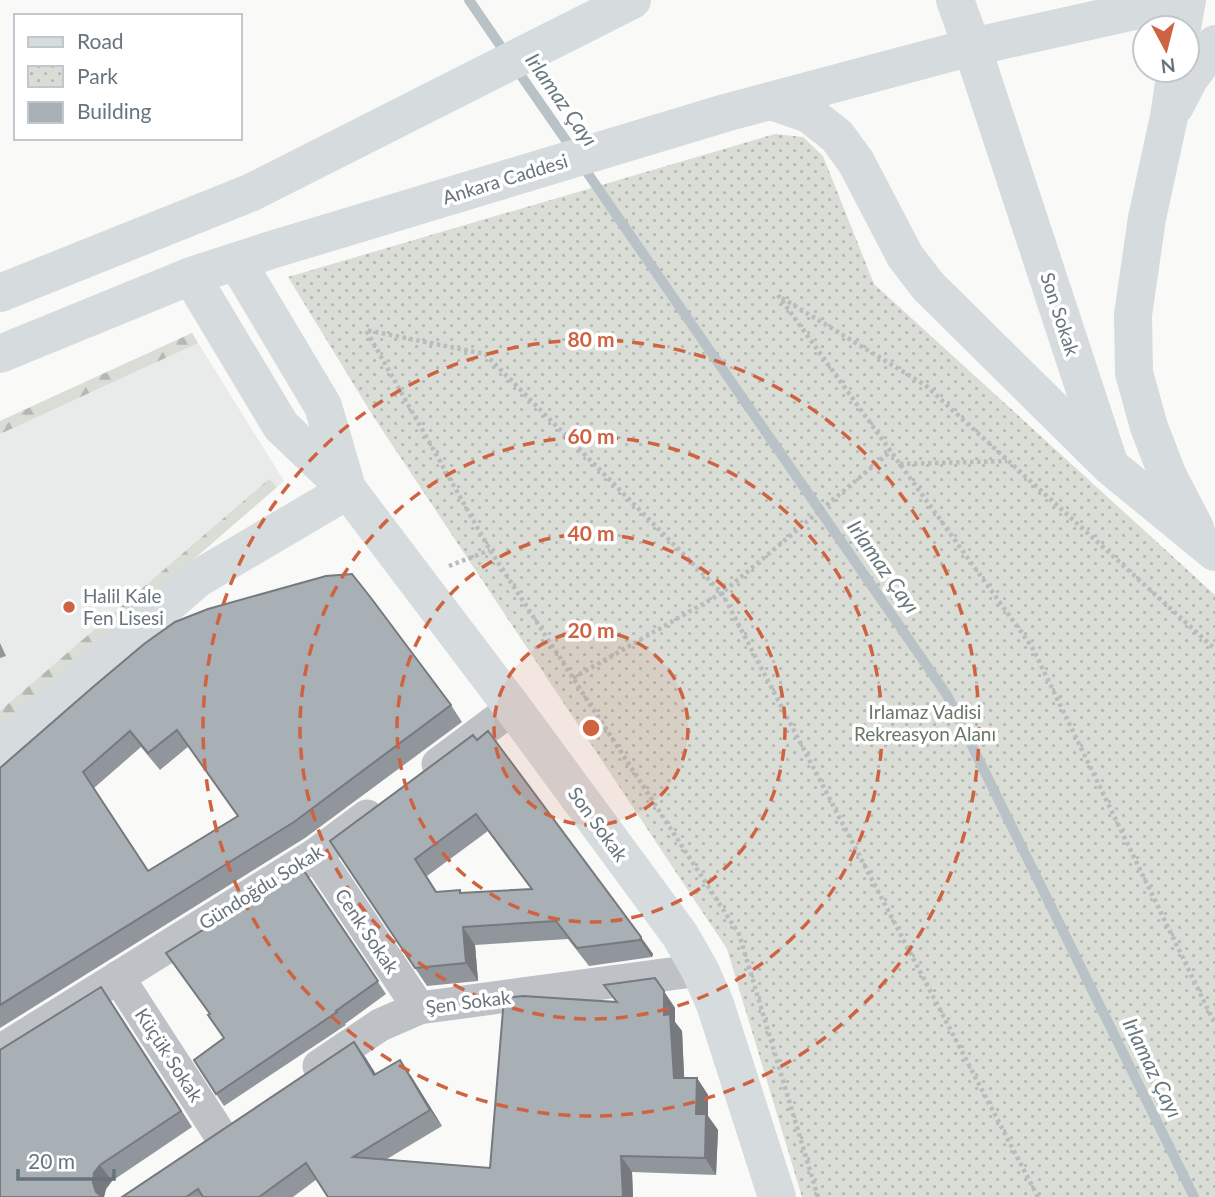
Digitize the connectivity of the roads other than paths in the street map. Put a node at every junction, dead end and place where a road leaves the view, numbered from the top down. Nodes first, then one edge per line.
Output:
1 (632, 0) edge
2 (955, 0) edge
3 (1185, 0) edge
4 (1215, 44) edge
5 (972, 47) junction
6 (1174, 84) edge
7 (771, 101) junction
8 (1169, 117) junction
9 (254, 256) junction
10 (191, 276) junction
11 (0, 293) edge
12 (0, 354) edge
13 (1110, 466) junction
14 (348, 490) junction
15 (1209, 547) edge
16 (513, 708) junction
17 (0, 750) edge
18 (316, 854) junction
19 (700, 970) junction
20 (118, 977) junction
21 (419, 1008) junction
22 (0, 1051) edge
23 (300, 1079) edge
24 (220, 1133) edge
25 (777, 1197) edge

1 - 11 main road
2 - 5 main road, Son Sokak
3 - 5 main road, Ankara Caddesi
4 - 8 main road
5 - 7 main road, Ankara Caddesi
5 - 13 main road, Son Sokak
6 - 8 main road
7 - 9 main road, Ankara Caddesi
7 - 13 main road
8 - 15 main road
9 - 10 main road, Ankara Caddesi
9 - 14 main road
10 - 12 main road, Ankara Caddesi
10 - 14 main road
13 - 15 main road
14 - 16 main road, Son Sokak
14 - 17 main road
16 - 18 street, Gündoğdu Sokak
16 - 19 main road, Son Sokak
18 - 20 street, Gündoğdu Sokak
18 - 21 street, Cenk Sokak
19 - 21 street, Şen Sokak
19 - 25 main road, Son Sokak
20 - 22 street, Gündoğdu Sokak
20 - 24 street, Küçük Sokak
21 - 23 street, Şen Sokak

